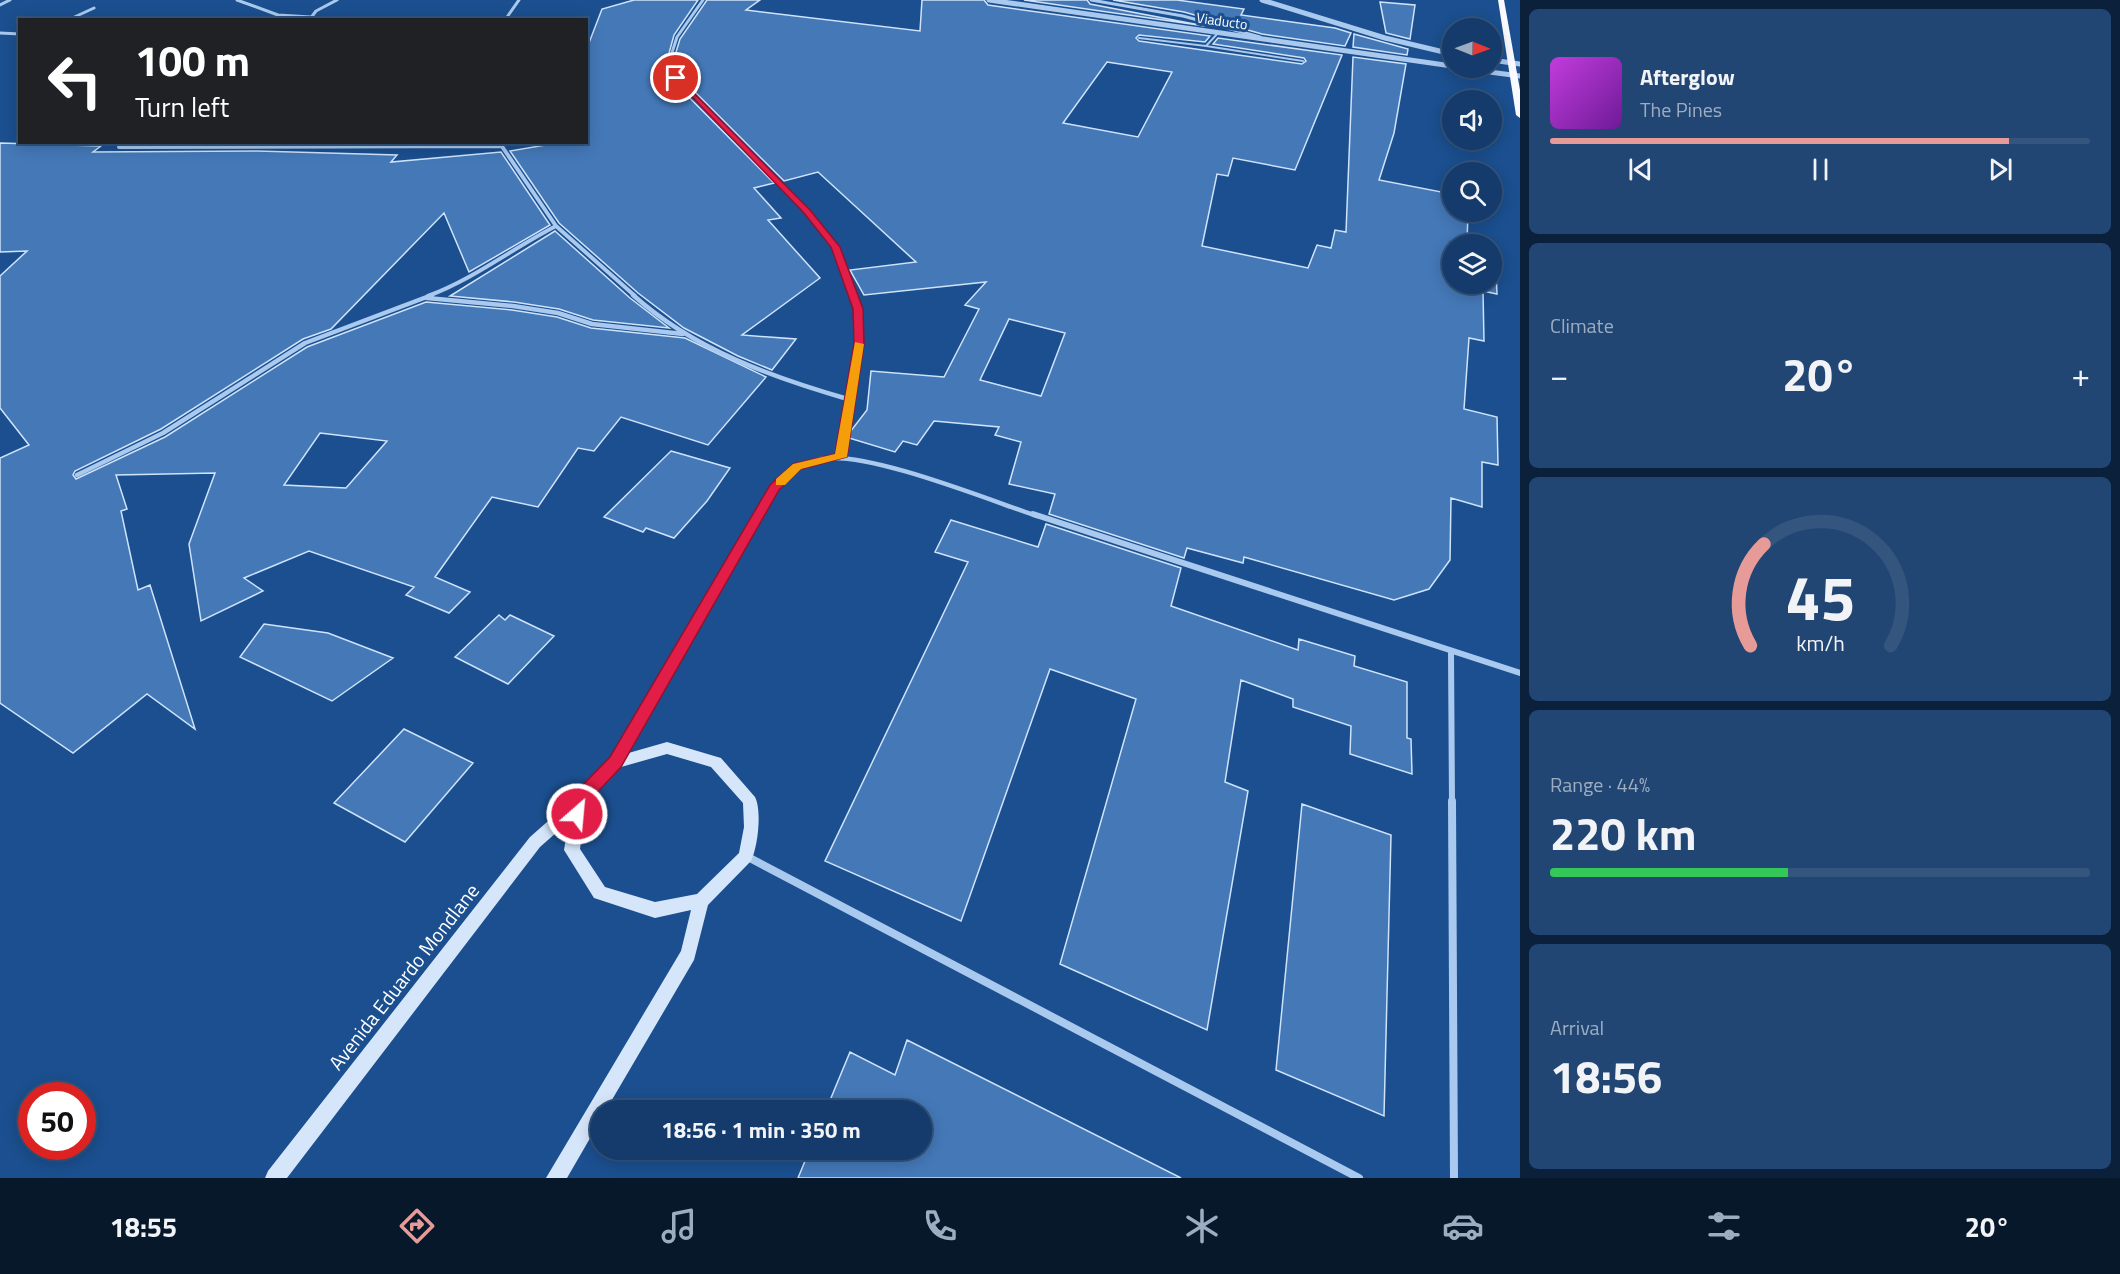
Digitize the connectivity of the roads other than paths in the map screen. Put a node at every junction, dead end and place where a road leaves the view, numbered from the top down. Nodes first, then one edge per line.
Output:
1 (10, 0) edge
2 (237, 0) edge
3 (337, 0) edge
4 (519, 0) edge
5 (703, 0) edge
6 (989, 0) edge
7 (1091, 0) edge
8 (1262, 0) edge
9 (1501, 0) edge
10 (0, 5) edge
11 (94, 8) dead end
12 (72, 18) edge
13 (310, 18) edge
14 (506, 18) edge
15 (0, 33) edge
16 (1218, 33) junction
17 (18, 34) edge
18 (1140, 38) dead end
19 (1275, 41) junction
20 (1206, 46) junction
21 (1442, 52) edge
22 (1303, 61) dead end
23 (1502, 62) edge
24 (1520, 64) edge
25 (1442, 65) edge
26 (1502, 74) edge
27 (1518, 76) edge
28 (1520, 115) edge
29 (500, 144) edge
30 (119, 147) dead end
31 (556, 226) junction
32 (426, 298) junction
33 (684, 334) junction
34 (851, 400) junction
35 (841, 457) junction
36 (77, 475) dead end
37 (1451, 652) junction
38 (1520, 674) edge
39 (616, 762) junction
40 (577, 814) junction
41 (746, 856) junction
42 (701, 901) junction
43 (274, 1178) edge
44 (556, 1178) edge
45 (1359, 1178) edge
46 (1454, 1178) edge

1 - 10 street
2 - 13 street
3 - 13 street
4 - 14 street
5 - 34 street
6 - 16 street, Viaducto
7 - 19 street
8 - 21 street, Viaducto
9 - 27 highway
11 - 12 street
15 - 17 street
16 - 19 street, Viaducto
16 - 20 lane
18 - 20 lane
19 - 25 street, Viaducto
20 - 22 lane
23 - 24 street
26 - 27 street
27 - 28 highway
29 - 30 street
29 - 31 street
31 - 32 street
31 - 33 street
32 - 33 street
32 - 36 street
33 - 34 street
34 - 35 street
35 - 37 street
35 - 39 street
37 - 38 street
37 - 46 street
39 - 40 main road
39 - 41 main road
40 - 42 main road
40 - 43 main road, Avenida Eduardo Mondlane
41 - 42 main road
41 - 45 street
42 - 44 main road

